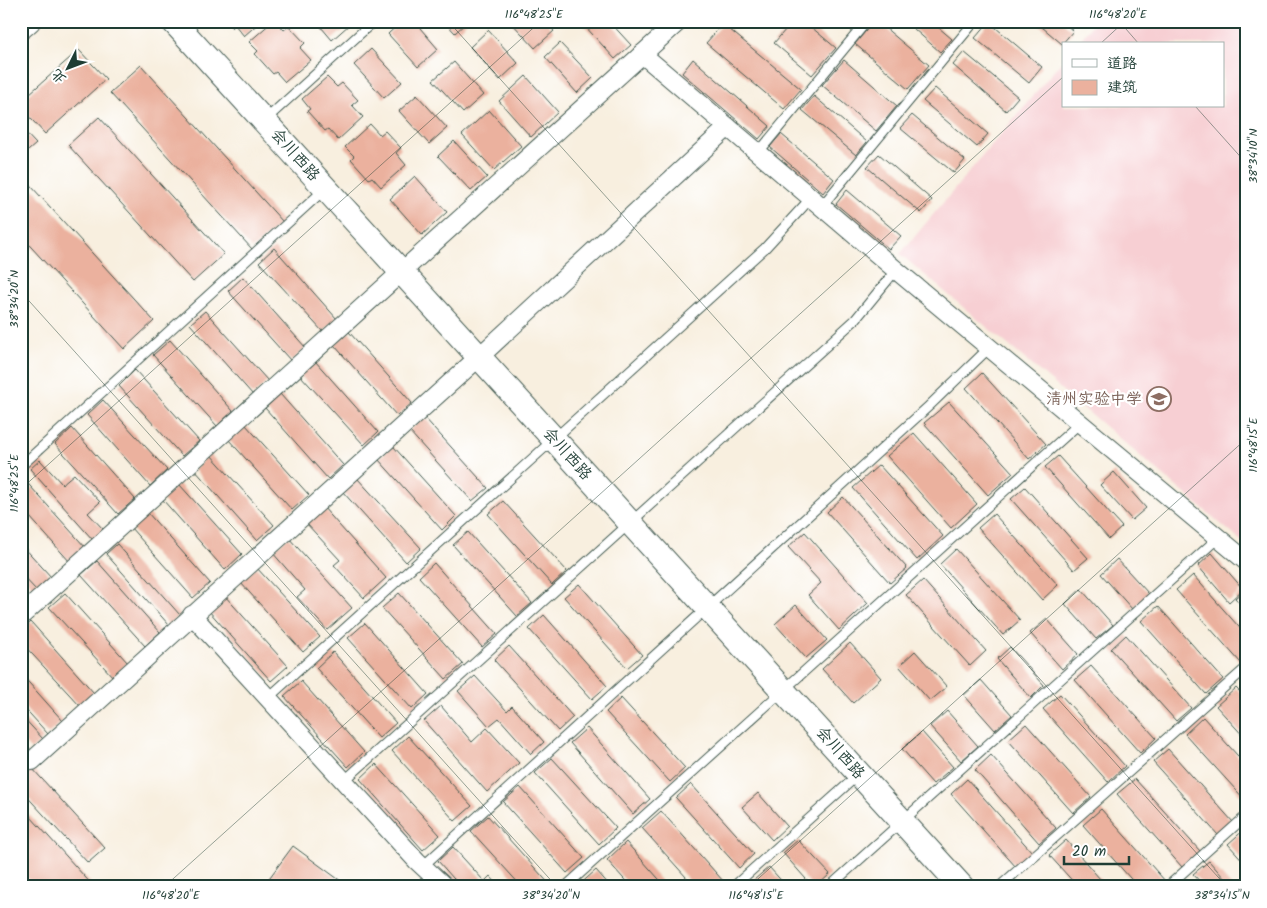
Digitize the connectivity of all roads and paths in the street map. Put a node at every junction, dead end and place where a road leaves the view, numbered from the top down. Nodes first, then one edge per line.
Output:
1 (28, 21) edge
2 (173, 21) edge
3 (374, 21) edge
4 (679, 21) edge
5 (867, 21) edge
6 (975, 21) edge
7 (21, 27) edge
8 (642, 54) junction
9 (264, 121) junction
10 (728, 127) junction
11 (758, 153) junction
12 (326, 188) junction
13 (816, 202) junction
14 (896, 270) junction
15 (401, 271) junction
16 (989, 348) junction
17 (479, 357) junction
18 (1080, 423) junction
19 (553, 439) junction
20 (21, 466) edge
21 (630, 523) junction
22 (1218, 538) junction
23 (1246, 561) edge
24 (707, 608) junction
25 (192, 615) junction
26 (21, 616) edge
27 (1246, 668) edge
28 (783, 691) junction
29 (268, 698) junction
30 (32, 761) dead end
31 (859, 774) junction
32 (344, 781) junction
33 (1246, 816) edge
34 (902, 821) junction
35 (423, 866) junction
36 (445, 887) edge
37 (565, 887) edge
38 (733, 887) edge
39 (829, 887) edge
40 (962, 887) edge
41 (999, 887) edge
42 (1167, 887) edge

1 - 7 street
2 - 9 street, 会川西路
3 - 9 lane
4 - 8 street
5 - 11 lane
6 - 13 lane
8 - 10 street
8 - 15 street
9 - 12 street, 会川西路
10 - 11 street
10 - 17 street
11 - 13 street
12 - 15 street, 会川西路
12 - 20 lane
13 - 14 street
13 - 19 lane
14 - 16 street
14 - 21 lane
15 - 17 street, 会川西路
15 - 26 street
16 - 18 street
16 - 24 lane
17 - 19 street, 会川西路
17 - 25 street
18 - 22 street
18 - 28 lane
19 - 21 street, 会川西路
19 - 29 lane
21 - 24 street, 会川西路
21 - 32 lane
22 - 23 street
22 - 34 lane
24 - 28 street, 会川西路
24 - 35 lane
25 - 29 street
25 - 30 street
27 - 41 lane
28 - 31 street, 会川西路
28 - 37 lane
29 - 32 street
31 - 34 street, 会川西路
31 - 38 lane
32 - 35 street
33 - 42 lane
34 - 39 lane
34 - 40 street, 会川西路
35 - 36 street

